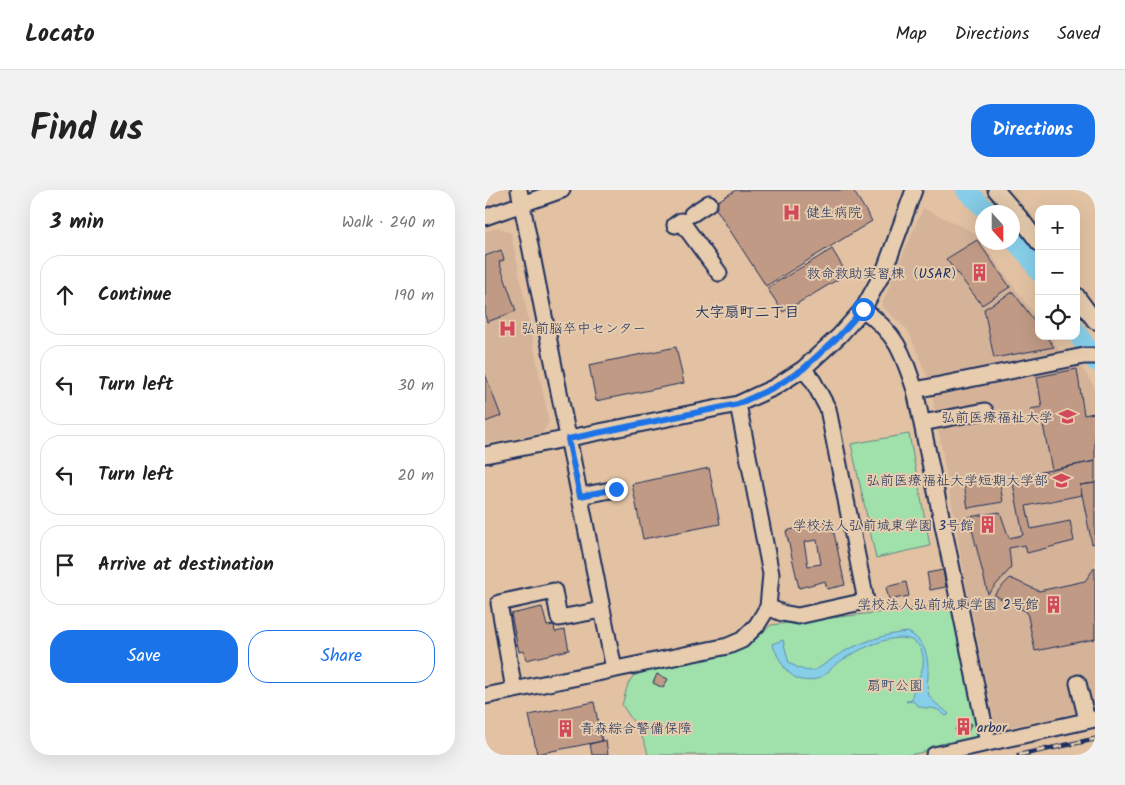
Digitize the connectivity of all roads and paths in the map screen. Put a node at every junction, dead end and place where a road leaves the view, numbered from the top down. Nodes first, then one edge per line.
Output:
1 (562, 190) edge
2 (914, 190) edge
3 (996, 190) edge
4 (520, 197) edge
5 (709, 203) dead end
6 (692, 214) dead end
7 (485, 217) edge
8 (675, 225) dead end
9 (1035, 238) edge
10 (719, 273) dead end
11 (1080, 300) edge
12 (863, 309) junction
13 (1095, 321) edge
14 (1090, 356) edge
15 (803, 369) junction
16 (915, 390) junction
17 (738, 404) junction
18 (985, 411) dead end
19 (922, 423) junction
20 (568, 439) junction
21 (485, 455) edge
22 (616, 489) dead end
23 (580, 496) junction
24 (768, 607) junction
25 (602, 610) junction
26 (614, 669) junction
27 (1078, 683) dead end
28 (514, 690) junction
29 (485, 696) edge
30 (1091, 720) edge
31 (988, 744) junction
32 (934, 755) edge

1 - 4 street
2 - 12 street
3 - 9 street
4 - 7 street
4 - 20 street
5 - 6 street
8 - 10 street
11 - 13 street
12 - 15 street
12 - 16 street
14 - 16 street
15 - 17 street
15 - 24 street
16 - 19 street
17 - 20 street
17 - 24 street
18 - 19 street
19 - 31 street
20 - 21 street
20 - 23 street
22 - 23 street
23 - 25 street
24 - 26 street
25 - 26 street
25 - 28 street
26 - 28 street
27 - 30 street
28 - 29 street
30 - 31 street
31 - 32 street

